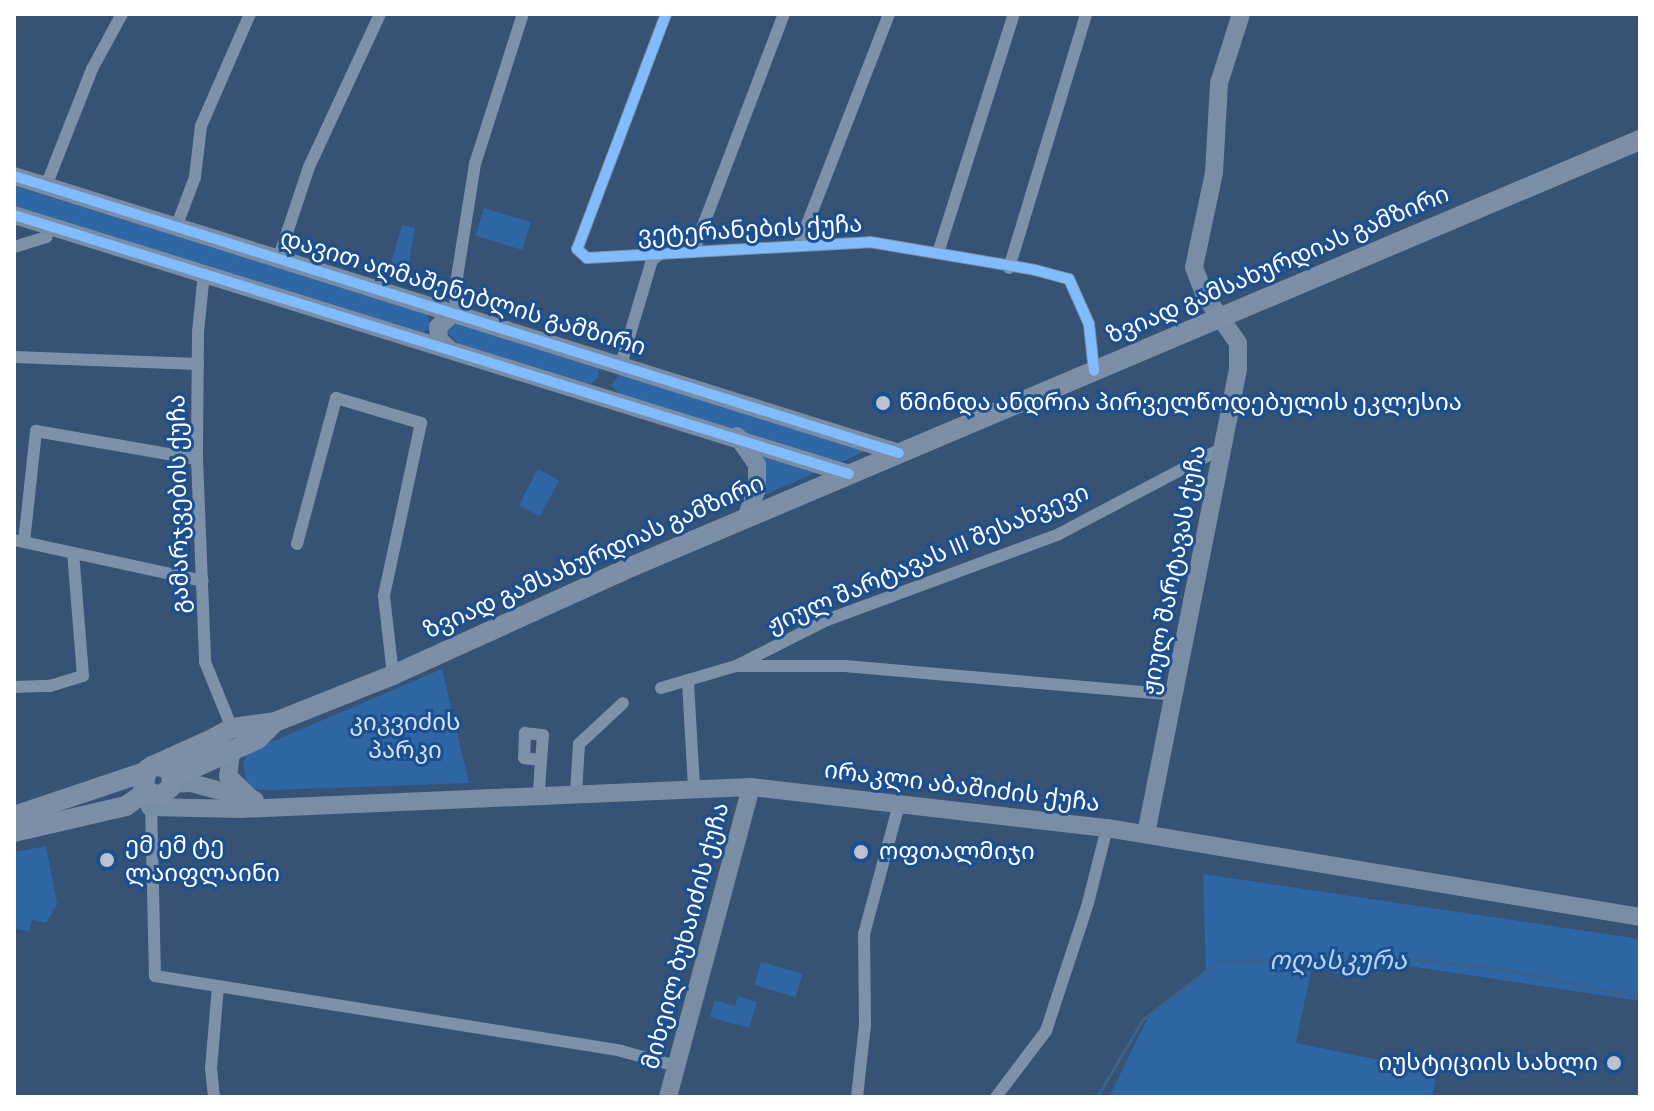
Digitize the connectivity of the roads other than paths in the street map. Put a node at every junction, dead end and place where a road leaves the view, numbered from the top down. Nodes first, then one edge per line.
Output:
1 (122, 14) edge
2 (250, 14) edge
3 (380, 14) edge
4 (523, 14) edge
5 (666, 14) edge
6 (784, 14) edge
7 (889, 14) edge
8 (1014, 14) edge
9 (1086, 14) edge
10 (1241, 14) edge
11 (1640, 140) edge
12 (14, 176) edge
13 (46, 186) junction
14 (14, 215) edge
15 (177, 225) junction
16 (50, 226) junction
17 (799, 245) junction
18 (14, 247) edge
19 (693, 252) junction
20 (938, 253) junction
21 (659, 255) junction
22 (279, 257) junction
23 (1009, 268) junction
24 (204, 273) junction
25 (456, 311) junction
26 (1222, 319) junction
27 (448, 348) junction
28 (14, 357) edge
29 (198, 364) junction
30 (621, 364) junction
31 (1094, 371) junction
32 (603, 395) junction
33 (737, 436) junction
34 (1222, 448) junction
35 (899, 453) junction
36 (197, 459) junction
37 (849, 474) junction
38 (746, 518) junction
39 (19, 541) edge
40 (297, 544) dead end
41 (73, 553) junction
42 (203, 581) junction
43 (736, 666) junction
44 (393, 675) junction
45 (688, 683) junction
46 (14, 687) edge
47 (661, 688) dead end
48 (1174, 695) junction
49 (623, 703) dead end
50 (275, 722) junction
51 (232, 728) junction
52 (231, 753) junction
53 (541, 760) dead end
54 (156, 786) junction
55 (751, 787) junction
56 (694, 788) junction
57 (576, 793) junction
58 (539, 794) junction
59 (263, 802) junction
60 (899, 804) junction
61 (14, 816) edge
62 (1107, 828) junction
63 (14, 832) edge
64 (1146, 834) junction
65 (1640, 917) edge
66 (218, 986) junction
67 (676, 1066) junction
68 (214, 1097) edge
69 (668, 1097) edge
70 (857, 1097) edge
71 (996, 1097) edge

1 - 13 street
2 - 15 street
3 - 22 street
4 - 25 street
5 - 21 street, ვეტერანების ქუჩა
6 - 19 street
7 - 17 street
8 - 20 street
9 - 23 street
10 - 26 main road, ჟიულ შარტავას ქუჩა
11 - 26 main road, ზვიად გამსახურდიას გამზირი
12 - 13 main road, დავით აღმაშენებლის გამზირი
13 - 15 main road, დავით აღმაშენებლის გამზირი
14 - 16 main road
15 - 22 main road, დავით აღმაშენებლის გამზირი
16 - 18 street
16 - 24 main road
17 - 19 street, ვეტერანების ქუჩა
17 - 20 street, ვეტერანების ქუჩა
19 - 21 street, ვეტერანების ქუჩა
20 - 23 street, ვეტერანების ქუჩა
21 - 30 street, ვეტერანების ქუჩა
22 - 25 main road, დავით აღმაშენებლის გამზირი
23 - 31 street, ვეტერანების ქუჩა
24 - 27 main road
24 - 29 street, გამარჯვების ქუჩა
25 - 27 main road
25 - 30 main road, დავით აღმაშენებლის გამზირი
26 - 31 main road, ზვიად გამსახურდიას გამზირი
26 - 34 main road, ჟიულ შარტავას ქუჩა
27 - 32 main road
28 - 29 street
29 - 36 street, გამარჯვების ქუჩა
30 - 32 main road
30 - 35 main road, დავით აღმაშენებლის გამზირი
31 - 35 main road, ზვიად გამსახურდიას გამზირი
32 - 33 main road
33 - 37 main road
33 - 38 main road
34 - 43 street, ჟიულ შარტავას III შესახვევი
34 - 48 main road, ჟიულ შარტავას ქუჩა
35 - 37 main road, ზვიად გამსახურდიას გამზირი
36 - 39 street
36 - 42 street, გამარჯვების ქუჩა
37 - 38 main road, ზვიად გამსახურდიას გამზირი
38 - 44 main road, ზვიად გამსახურდიას გამზირი
39 - 41 street
40 - 44 street
41 - 42 street
41 - 46 street
42 - 51 street, გამარჯვების ქუჩა
43 - 45 street
43 - 48 street
44 - 50 main road, ზვიად გამსახურდიას გამზირი
45 - 47 street
45 - 56 street
48 - 64 main road, ჟიულ შარტავას ქუჩა
49 - 57 street
50 - 51 main road, ზვიად გამსახურდიას გამზირი
50 - 52 main road, ზვიად გამსახურდიას გამზირი
51 - 54 main road, ზვიად გამსახურდიას გამზირი
52 - 54 main road, ზვიად გამსახურდიას გამზირი
52 - 59 main road
53 - 58 street
54 - 59 main road, ირაკლი აბაშიძის ქუჩა
54 - 59 main road, ირაკლი აბაშიძის ქუჩა
54 - 61 main road
54 - 63 main road
54 - 66 street
55 - 56 main road, ირაკლი აბაშიძის ქუჩა
55 - 60 main road, ირაკლი აბაშიძის ქუჩა
55 - 67 main road, მიხეილ ბუხაიძის ქუჩა
56 - 57 main road, ირაკლი აბაშიძის ქუჩა
57 - 58 main road, ირაკლი აბაშიძის ქუჩა
58 - 59 main road, ირაკლი აბაშიძის ქუჩა
60 - 62 main road, ირაკლი აბაშიძის ქუჩა
60 - 70 street
62 - 64 main road, ირაკლი აბაშიძის ქუჩა
62 - 71 street
64 - 65 main road, ირაკლი აბაშიძის ქუჩა
66 - 67 street
66 - 68 street
67 - 69 main road, მიხეილ ბუხაიძის ქუჩა

